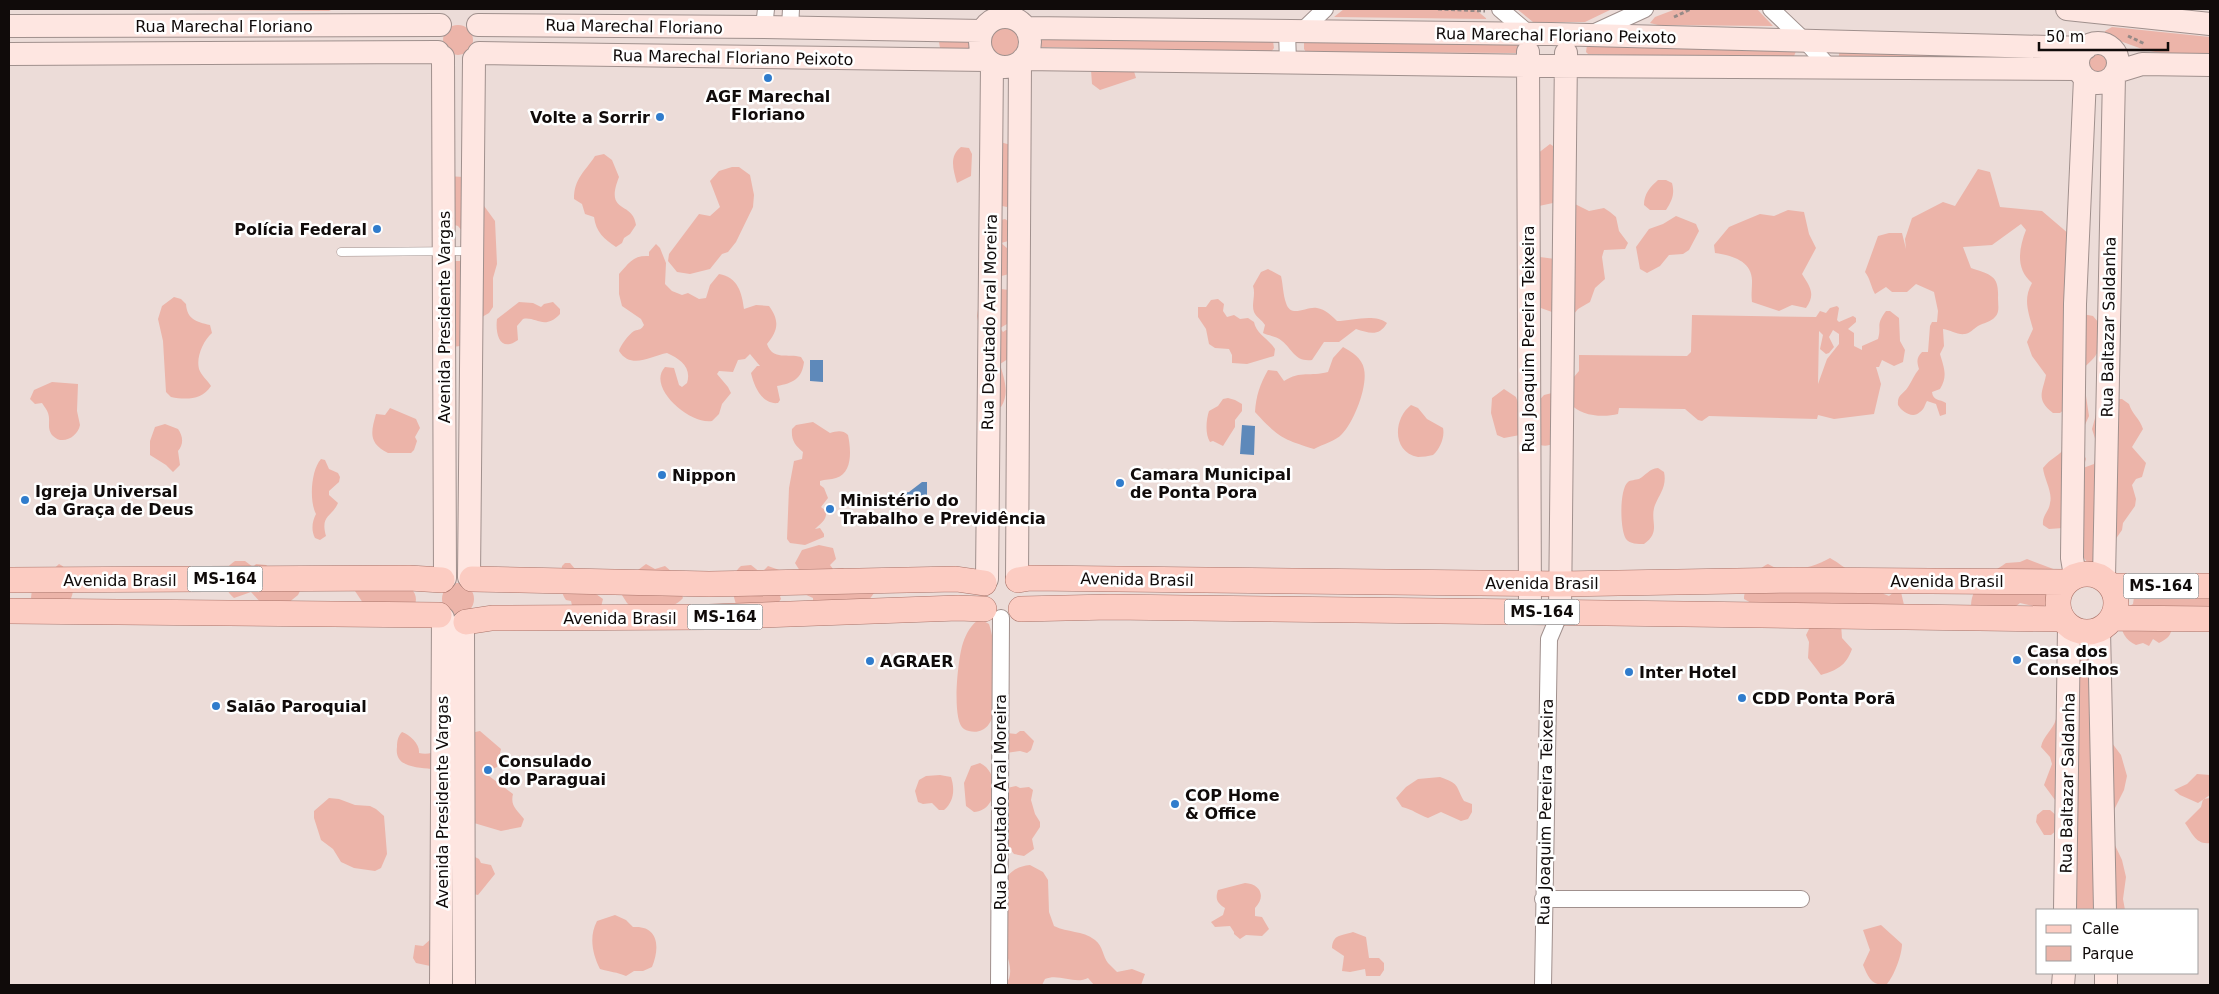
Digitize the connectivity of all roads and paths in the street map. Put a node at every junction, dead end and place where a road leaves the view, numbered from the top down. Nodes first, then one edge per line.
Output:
1 (352, 9) edge
2 (1325, 9) edge
3 (1500, 9) edge
4 (1645, 9) edge
5 (1770, 9) edge
6 (2067, 9) edge
7 (32, 17) edge
8 (443, 18) edge
9 (476, 18) edge
10 (765, 18) edge
11 (790, 18) edge
12 (2210, 24) edge
13 (334, 25) junction
14 (9, 26) edge
15 (222, 26) junction
16 (1026, 28) junction
17 (982, 31) junction
18 (1294, 31) junction
19 (1528, 33) junction
20 (1567, 34) junction
21 (1589, 35) junction
22 (1802, 40) junction
23 (2086, 48) junction
24 (222, 53) junction
25 (9, 54) edge
26 (441, 55) junction
27 (476, 56) junction
28 (1022, 61) junction
29 (989, 62) junction
30 (1288, 63) junction
31 (2210, 64) edge
32 (1528, 66) junction
33 (1566, 66) junction
34 (2115, 67) junction
35 (1830, 68) junction
36 (2082, 74) junction
37 (444, 251) junction
38 (472, 251) junction
39 (341, 252) dead end
40 (2075, 304) junction
41 (2108, 306) junction
42 (457, 578) junction
43 (1018, 579) junction
44 (2070, 579) junction
45 (9, 580) edge
46 (986, 581) junction
47 (2108, 582) junction
48 (709, 584) junction
49 (1528, 584) junction
50 (1560, 584) junction
51 (2210, 586) edge
52 (9, 611) edge
53 (1002, 612) junction
54 (1530, 612) junction
55 (1560, 613) junction
56 (710, 617) junction
57 (2210, 618) edge
58 (453, 619) junction
59 (2066, 623) junction
60 (2105, 624) junction
61 (1549, 639) junction
62 (1543, 899) junction
63 (1801, 899) dead end
64 (2065, 909) edge
65 (2105, 909) edge
66 (441, 985) edge
67 (464, 985) edge
68 (999, 985) edge
69 (1543, 985) edge

1 - 13 main road
2 - 18 street
3 - 19 street
4 - 21 street
5 - 22 street
6 - 12 main road
7 - 14 main road, Rua Marechal Floriano
7 - 15 main road, Rua Marechal Floriano
8 - 9 main road
8 - 13 main road, Rua Marechal Floriano
8 - 26 main road
9 - 10 main road, Rua Marechal Floriano
9 - 27 main road
10 - 11 main road, Rua Marechal Floriano
11 - 17 main road, Rua Marechal Floriano Peixoto
13 - 15 main road, Rua Marechal Floriano
15 - 24 main road
16 - 17 main road
16 - 18 main road, Rua Marechal Floriano Peixoto
16 - 28 main road
17 - 29 main road
18 - 19 main road, Rua Marechal Floriano Peixoto
18 - 30 street
19 - 20 main road, Rua Marechal Floriano Peixoto
19 - 32 main road, Rua Joaquim Pereira Teixeira
20 - 21 main road, Rua Marechal Floriano Peixoto
20 - 33 main road, Rua Joaquim Pereira Teixeira
21 - 22 main road, Rua Marechal Floriano Peixoto
22 - 23 main road, Rua Marechal Floriano Peixoto
22 - 35 street
23 - 34 main road
23 - 36 main road
24 - 25 main road, Rua Marechal Floriano
24 - 26 main road, Rua Marechal Floriano
26 - 27 main road
26 - 37 main road, Avenida Presidente Vargas
27 - 29 main road, Rua Marechal Floriano Peixoto
27 - 38 main road, Avenida Presidente Vargas
28 - 29 main road
28 - 30 main road, Rua Marechal Floriano Peixoto
28 - 43 main road, Rua Deputado Aral Moreira
29 - 46 main road, Rua Deputado Aral Moreira
30 - 32 main road, Rua Marechal Floriano Peixoto
31 - 34 main road
32 - 33 main road, Rua Marechal Floriano Peixoto
32 - 49 main road, Rua Joaquim Pereira Teixeira
33 - 35 main road, Rua Marechal Floriano Peixoto
33 - 50 main road, Rua Joaquim Pereira Teixeira
34 - 36 main road
34 - 41 main road, Rua Baltazar Saldanha
35 - 36 main road, Rua Marechal Floriano Peixoto
36 - 40 main road, Rua Baltazar Saldanha
37 - 38 lane
37 - 39 lane
37 - 42 main road, Avenida Presidente Vargas
38 - 42 main road, Avenida Presidente Vargas
40 - 41 main road
40 - 44 main road, Rua Baltazar Saldanha
41 - 47 main road, Rua Baltazar Saldanha
42 - 45 main road, Avenida Brasil / MS-164
42 - 48 main road, Avenida Brasil / MS-164
42 - 58 main road
42 - 58 main road
43 - 46 main road, MS-164
43 - 49 main road, Avenida Brasil / MS-164
43 - 53 main road
44 - 47 main road, MS-164
44 - 50 main road, Avenida Brasil / MS-164
44 - 59 main road
46 - 48 main road, Avenida Brasil / MS-164
46 - 53 main road
47 - 51 main road, MS-164
47 - 60 main road
48 - 56 main road
49 - 50 main road, Avenida Brasil / MS-164
49 - 54 main road, Rua Joaquim Pereira Teixeira
50 - 55 main road, Rua Joaquim Pereira Teixeira
52 - 58 main road, Avenida Brasil / MS-164
53 - 54 main road, Avenida Brasil / MS-164
53 - 56 main road, Avenida Brasil / MS-164
53 - 68 street, Rua Deputado Aral Moreira
54 - 55 main road, Avenida Brasil / MS-164
54 - 61 street
55 - 59 main road, Avenida Brasil / MS-164
55 - 61 street, Rua Joaquim Pereira Teixeira
56 - 58 main road, Avenida Brasil / MS-164
57 - 60 main road, MS-164
58 - 66 main road, Avenida Presidente Vargas
58 - 67 main road, Avenida Presidente Vargas
59 - 60 main road, MS-164
59 - 64 main road, Rua Baltazar Saldanha
60 - 65 main road, Rua Baltazar Saldanha
61 - 62 street, Rua Joaquim Pereira Teixeira
62 - 63 street
62 - 69 street, Rua Joaquim Pereira Teixeira

